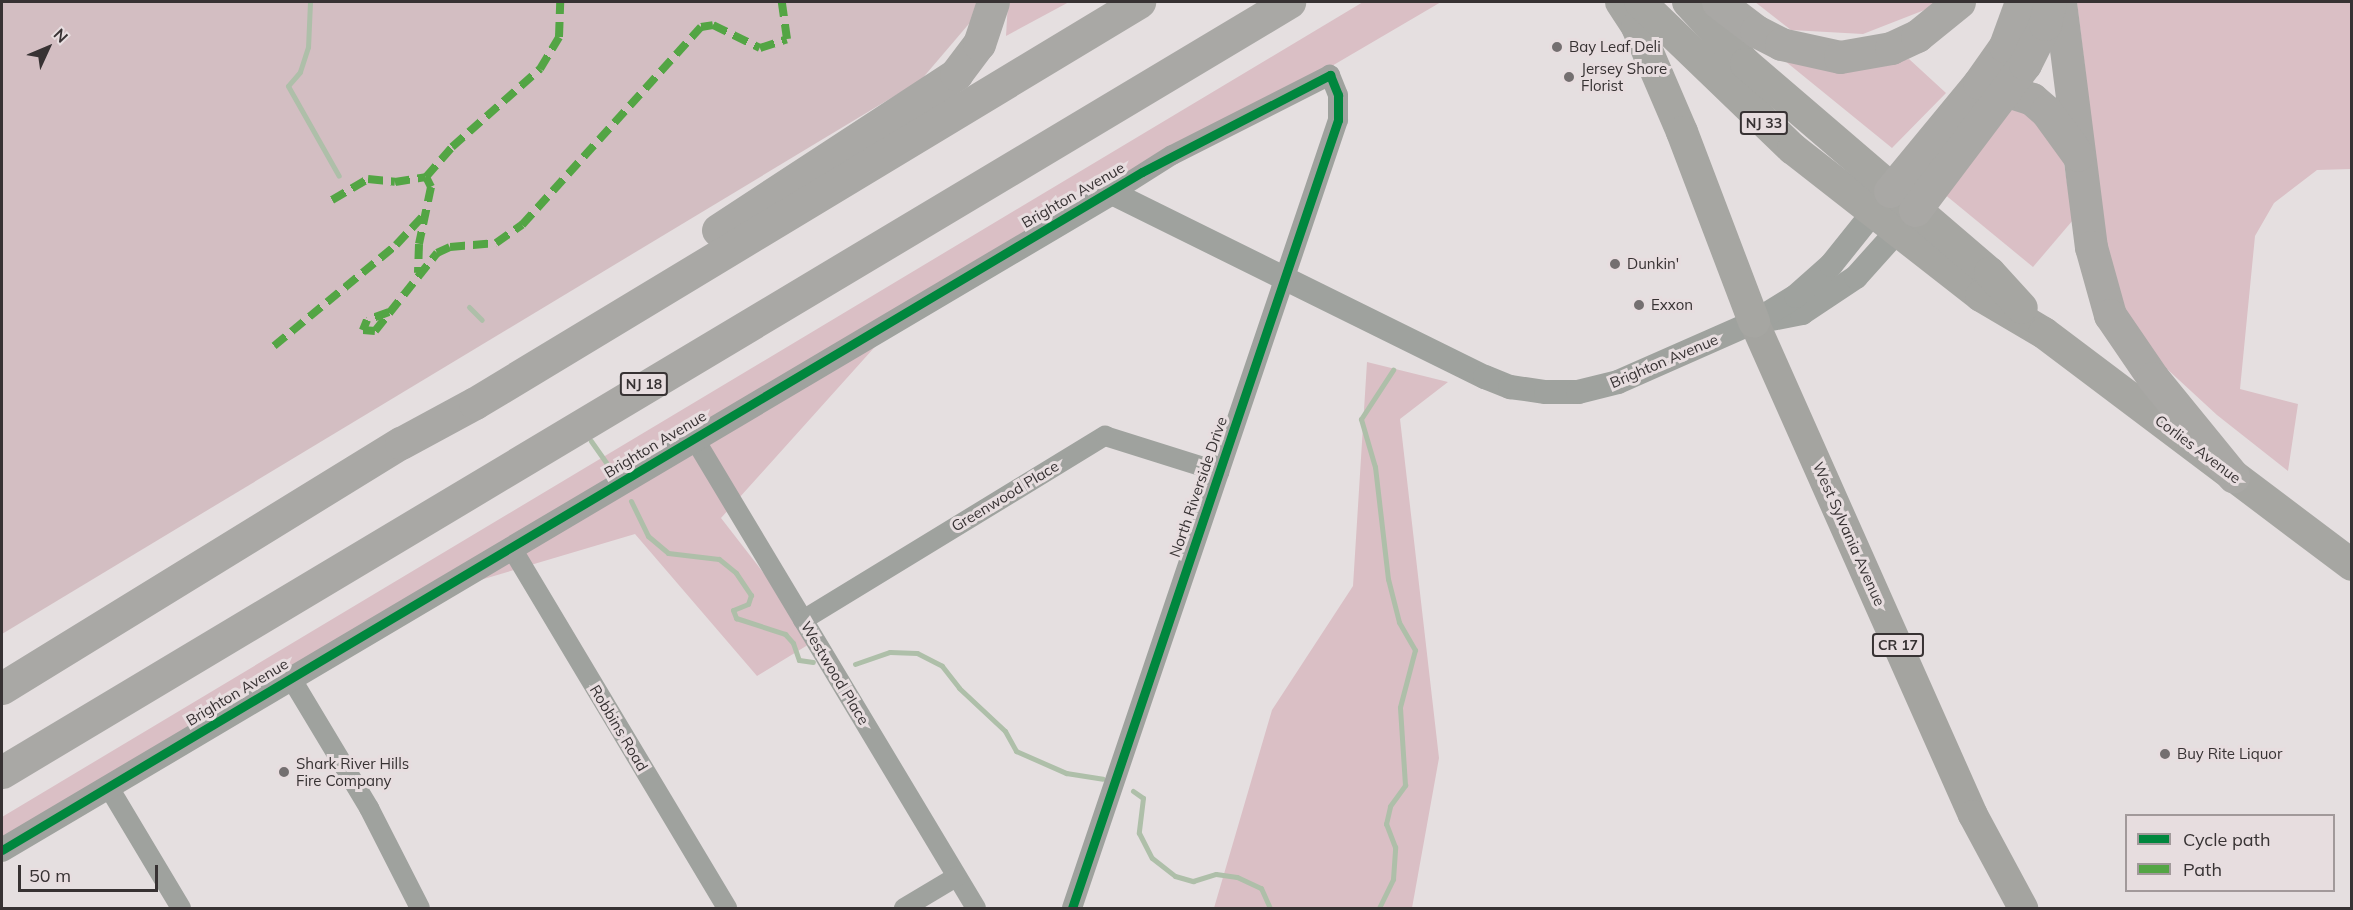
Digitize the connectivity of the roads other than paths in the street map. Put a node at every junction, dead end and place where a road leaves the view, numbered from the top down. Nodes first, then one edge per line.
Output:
1 (993, 2) edge
2 (1139, 2) edge
3 (1288, 2) edge
4 (1622, 2) edge
5 (1640, 2) edge
6 (1688, 2) edge
7 (1718, 2) edge
8 (1959, 2) edge
9 (2021, 2) edge
10 (2050, 2) edge
11 (2060, 2) edge
12 (1330, 75) joint
13 (1994, 87) junction
14 (2078, 155) junction
15 (1112, 193) junction
16 (1894, 212) junction
17 (1284, 278) junction
18 (1754, 322) junction
19 (694, 438) junction
20 (401, 443) junction
21 (1219, 472) junction
22 (2233, 476) junction
23 (511, 547) junction
24 (2352, 565) edge
25 (803, 620) junction
26 (291, 678) junction
27 (2, 688) edge
28 (2, 772) edge
29 (108, 786) junction
30 (2, 850) edge
31 (956, 877) junction
32 (419, 908) edge
33 (181, 909) edge
34 (727, 909) edge
35 (904, 909) edge
36 (976, 909) edge
37 (1072, 909) edge
38 (2023, 909) edge

1 - 20 highway
2 - 20 highway
3 - 28 highway, NJ 18
4 - 18 highway
5 - 16 highway, NJ 33
6 - 16 highway, NJ 33
7 - 8 highway
9 - 13 highway
10 - 13 highway
11 - 14 highway
12 - 15 street, Brighton Avenue
12 - 17 street, North Riverside Drive
13 - 14 highway
13 - 16 highway
14 - 22 highway
15 - 17 street, Brighton Avenue
15 - 19 street, Brighton Avenue
16 - 18 street, Brighton Avenue
16 - 22 highway, Corlies Avenue / NJ 33
17 - 18 street, Brighton Avenue
17 - 21 street, North Riverside Drive
18 - 38 main road, West Sylvania Avenue / CR 17
19 - 23 street, Brighton Avenue
19 - 25 street, Westwood Place
20 - 27 highway
21 - 25 street, Greenwood Place
21 - 37 street, North Riverside Drive
22 - 24 highway, Corlies Avenue / NJ 33
23 - 26 street, Brighton Avenue
23 - 34 street, Robbins Road
25 - 31 street, Westwood Place
26 - 29 street, Brighton Avenue
26 - 32 street
29 - 30 street, Brighton Avenue
29 - 33 street
31 - 35 street
31 - 36 street, Westwood Place

